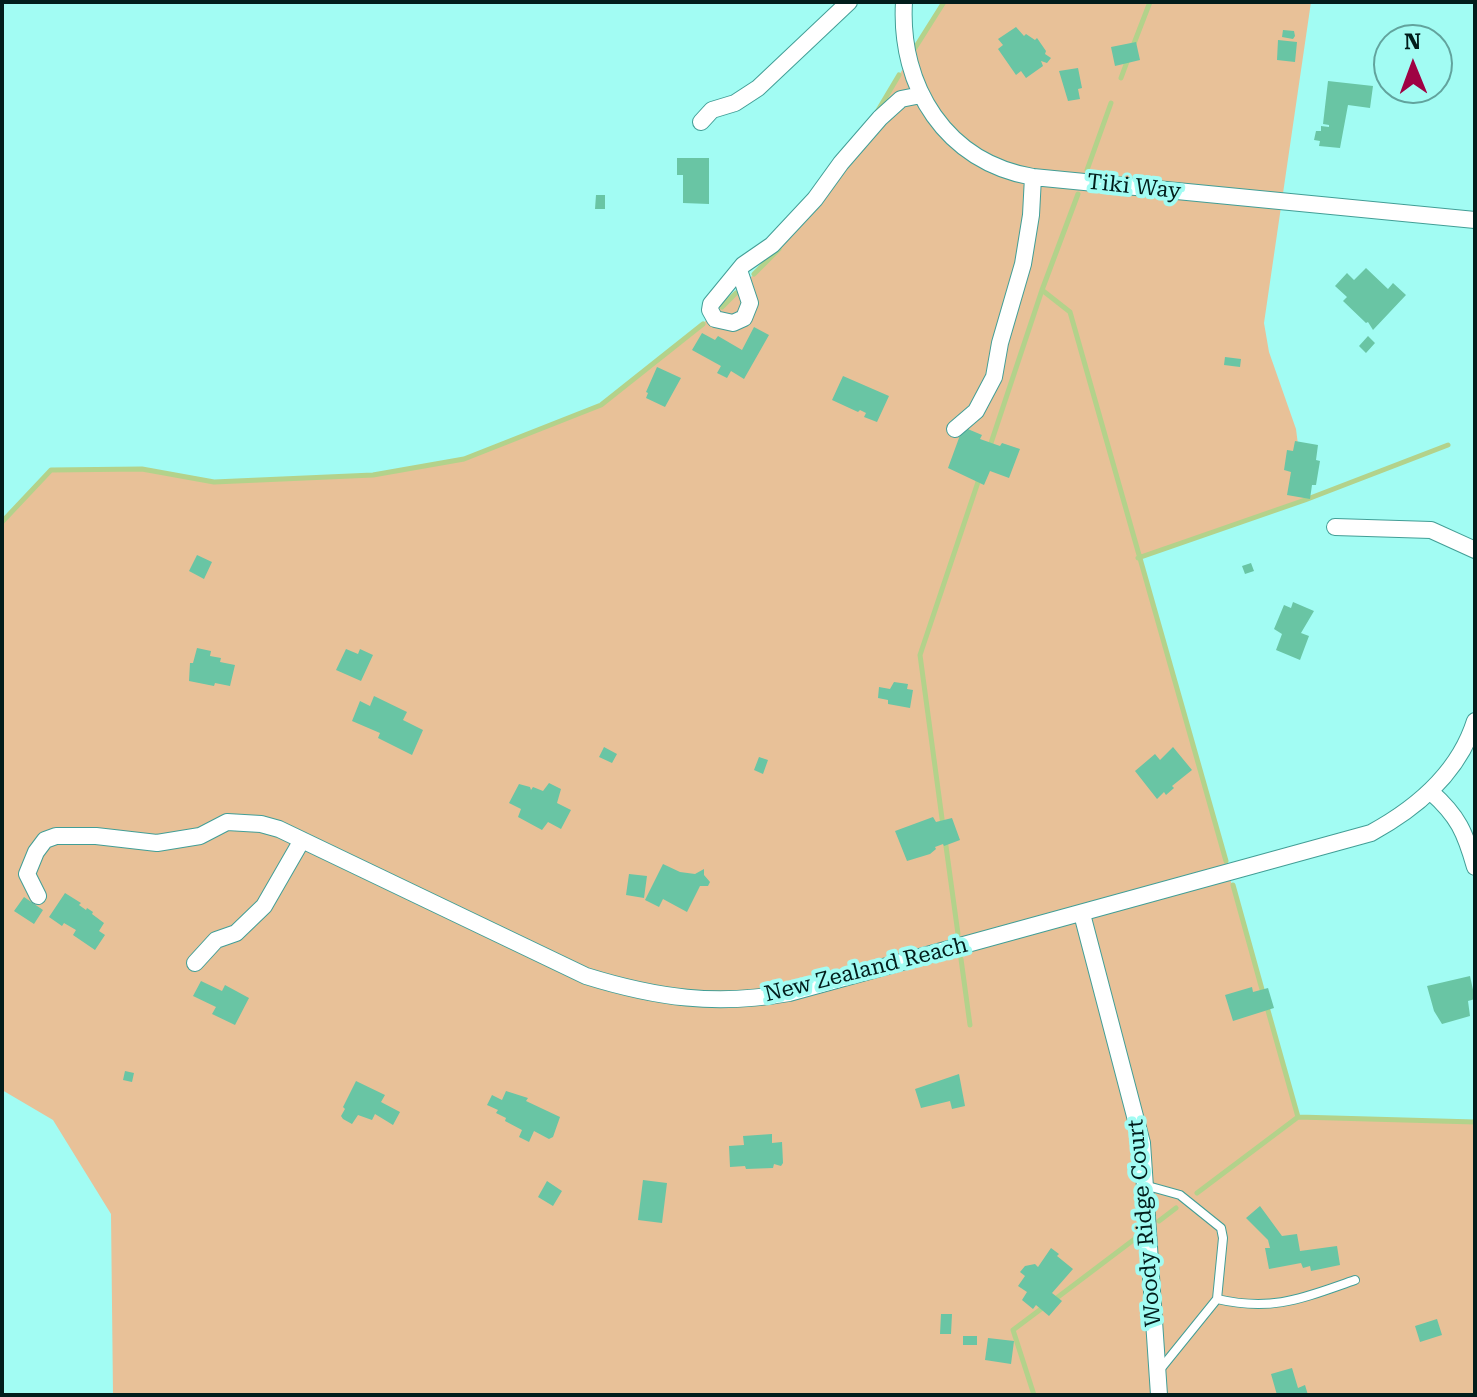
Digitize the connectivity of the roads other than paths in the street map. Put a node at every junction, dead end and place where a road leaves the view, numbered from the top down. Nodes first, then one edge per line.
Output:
1 (849, 2) edge
2 (904, 2) edge
3 (921, 95) junction
4 (701, 122) dead end
5 (1033, 177) junction
6 (1475, 220) edge
7 (739, 270) dead end
8 (955, 429) dead end
9 (1335, 527) dead end
10 (1475, 550) edge
11 (1475, 721) edge
12 (1472, 740) edge
13 (1431, 792) junction
14 (302, 840) junction
15 (1475, 867) edge
16 (38, 896) dead end
17 (1082, 914) junction
18 (195, 963) dead end
19 (1144, 1185) junction
20 (1355, 1280) dead end
21 (1217, 1299) junction
22 (1158, 1372) junction
23 (1159, 1395) edge

1 - 4 street
2 - 3 street, Tiki Way
3 - 5 street, Tiki Way
3 - 7 street
5 - 6 street, Tiki Way
5 - 8 street
9 - 10 street
11 - 12 street, New Zealand Reach
12 - 13 street, New Zealand Reach
13 - 15 street
13 - 17 street, New Zealand Reach
14 - 16 street, New Zealand Reach
14 - 17 street, New Zealand Reach
14 - 18 street
17 - 19 street, Woody Ridge Court
19 - 21 lane
19 - 22 street, Woody Ridge Court
20 - 21 lane
21 - 22 lane
22 - 23 street, Woody Ridge Court

